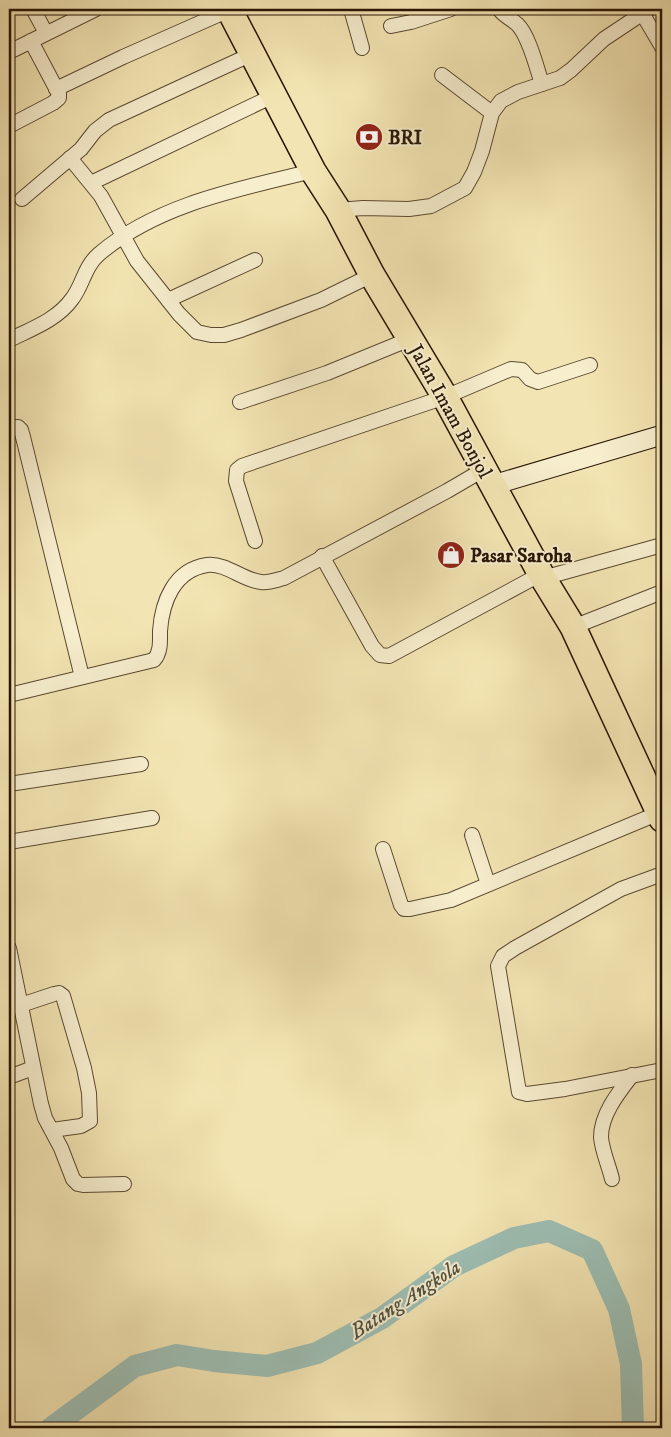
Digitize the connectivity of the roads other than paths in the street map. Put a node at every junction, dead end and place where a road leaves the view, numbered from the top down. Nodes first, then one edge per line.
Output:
1 (33, 9) edge
2 (96, 9) edge
3 (229, 9) edge
4 (351, 9) edge
5 (451, 9) edge
6 (499, 9) edge
7 (645, 11) edge
8 (391, 26) dead end
9 (46, 33) junction
10 (31, 41) junction
11 (662, 47) edge
12 (362, 48) dead end
13 (9, 52) edge
14 (252, 54) junction
15 (442, 75) dead end
16 (542, 84) junction
17 (56, 89) junction
18 (274, 96) junction
19 (492, 113) junction
20 (9, 126) edge
21 (70, 158) junction
22 (313, 171) junction
23 (91, 182) junction
24 (22, 199) dead end
25 (338, 210) junction
26 (124, 237) junction
27 (255, 260) dead end
28 (372, 275) junction
29 (168, 300) junction
30 (410, 339) junction
31 (9, 340) edge
32 (590, 365) dead end
33 (445, 397) junction
34 (240, 402) dead end
35 (9, 428) edge
36 (662, 435) edge
37 (488, 478) junction
38 (255, 541) dead end
39 (662, 545) edge
40 (322, 556) junction
41 (542, 576) junction
42 (662, 592) edge
43 (573, 627) junction
44 (82, 677) junction
45 (9, 695) edge
46 (141, 764) dead end
47 (9, 784) edge
48 (661, 816) edge
49 (152, 818) dead end
50 (472, 835) dead end
51 (9, 842) edge
52 (383, 849) dead end
53 (662, 874) edge
54 (488, 884) junction
55 (9, 948) edge
56 (21, 1005) junction
57 (34, 1068) junction
58 (662, 1070) edge
59 (632, 1074) junction
60 (9, 1077) edge
61 (52, 1130) junction
62 (612, 1179) dead end
63 (124, 1184) dead end

1 - 9 street
2 - 9 street
3 - 14 highway, Jalan Imam Bonjol
3 - 17 street
4 - 12 street
5 - 8 street
6 - 16 street
7 - 11 street
7 - 16 street
9 - 10 street
10 - 13 street
10 - 17 street
14 - 18 highway, Jalan Imam Bonjol
14 - 21 street
15 - 19 street
16 - 19 street
17 - 20 street
18 - 22 highway, Jalan Imam Bonjol
18 - 23 street
19 - 25 street
21 - 23 street
21 - 24 street
22 - 25 highway, Jalan Imam Bonjol
22 - 26 street
23 - 26 street
25 - 28 highway, Jalan Imam Bonjol
26 - 29 street
26 - 31 street
27 - 29 street
28 - 29 street
28 - 30 highway, Jalan Imam Bonjol
30 - 33 highway, Jalan Imam Bonjol
30 - 34 street
32 - 33 street
33 - 37 highway, Jalan Imam Bonjol
33 - 38 street
35 - 44 street
36 - 37 street
37 - 40 street
37 - 41 highway, Jalan Imam Bonjol
39 - 41 street
40 - 41 street
40 - 44 street
41 - 43 highway, Jalan Imam Bonjol
42 - 43 street
43 - 48 highway, Jalan Imam Bonjol
44 - 45 street
46 - 47 street
48 - 54 street
49 - 51 street
50 - 54 street
52 - 54 street
53 - 59 street
55 - 56 street
56 - 57 street
56 - 61 street
57 - 60 street
57 - 61 street
58 - 59 street
59 - 62 street
61 - 63 street

